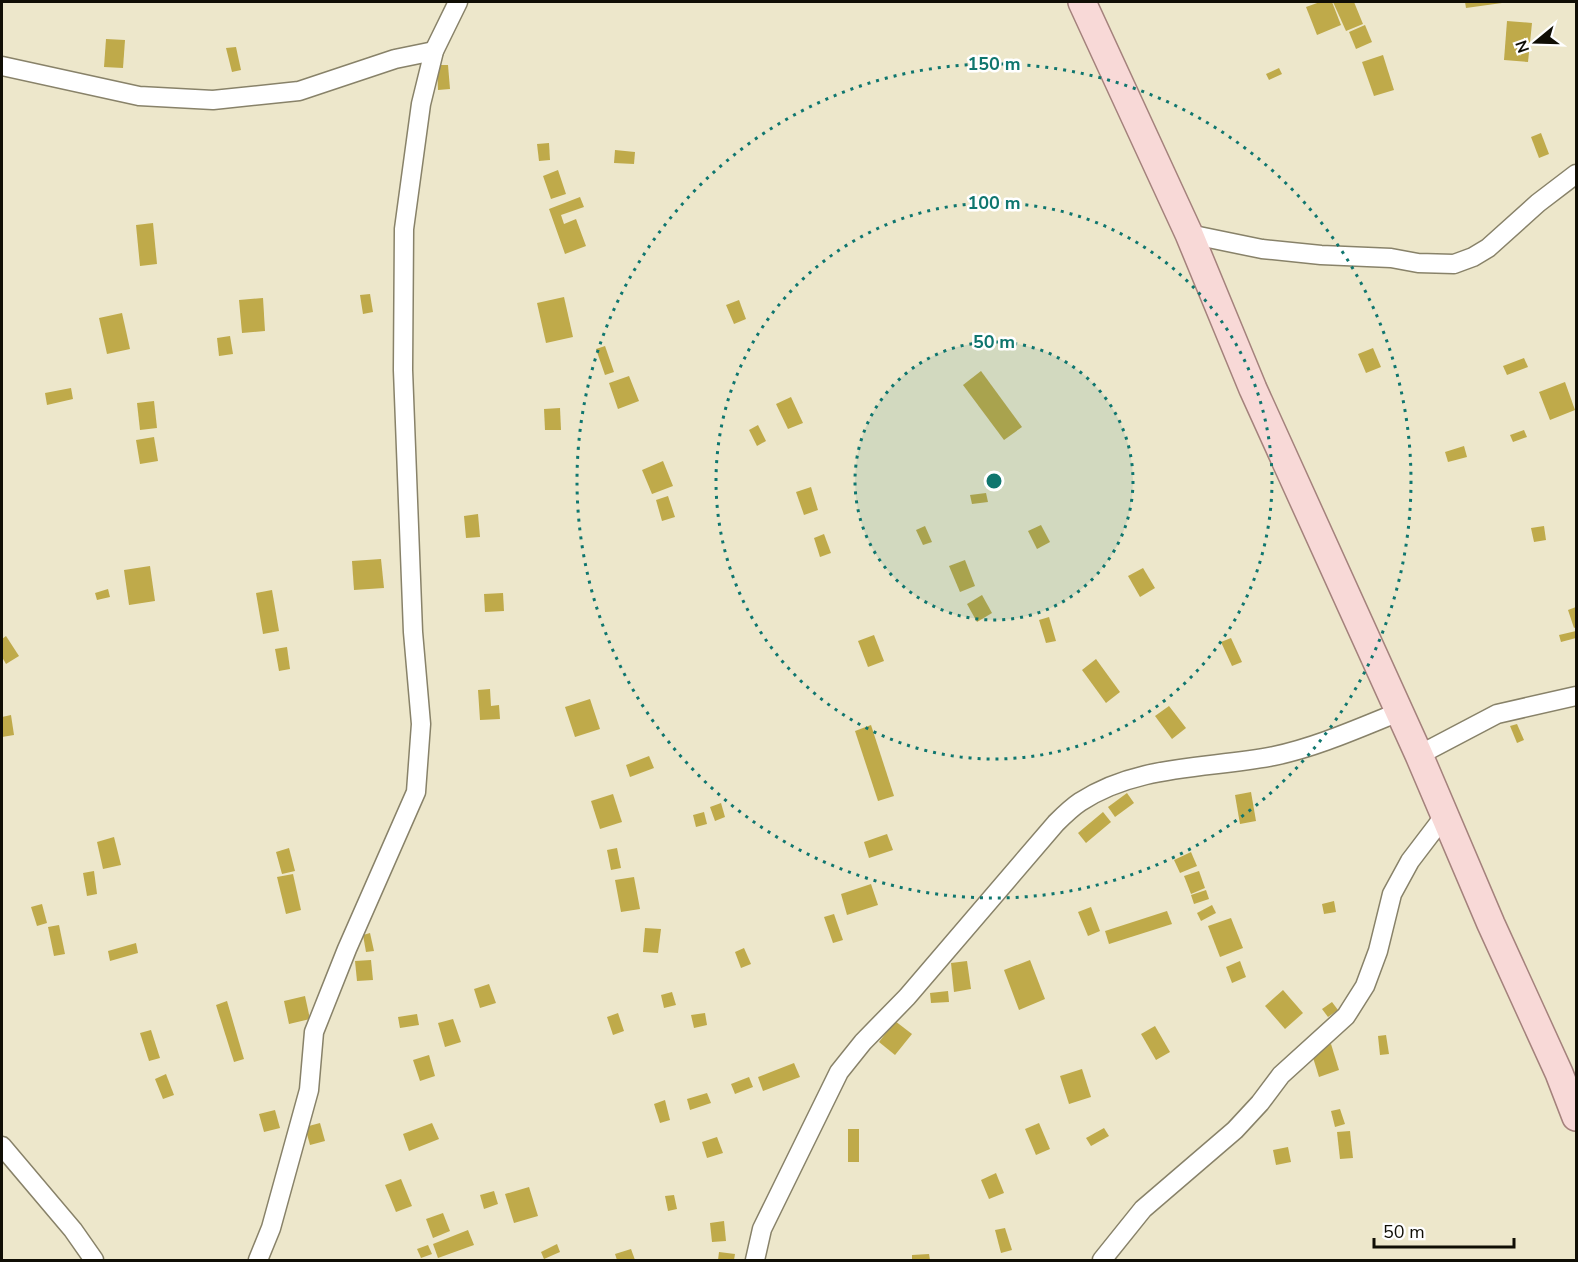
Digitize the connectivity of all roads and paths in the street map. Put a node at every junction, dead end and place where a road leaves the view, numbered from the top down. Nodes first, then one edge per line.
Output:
1 (458, 2) edge
2 (1082, 2) edge
3 (434, 51) junction
4 (2, 66) edge
5 (1576, 174) edge
6 (1189, 234) junction
7 (1576, 696) edge
8 (1399, 712) junction
9 (1419, 755) junction
10 (1445, 815) junction
11 (1576, 1117) edge
12 (2, 1146) edge
13 (94, 1260) edge
14 (258, 1260) edge
15 (755, 1260) edge
16 (1102, 1260) edge

1 - 3 street
2 - 6 main road
3 - 4 street
3 - 14 street
5 - 6 street
6 - 8 main road
7 - 9 street
8 - 9 main road
8 - 15 street
9 - 10 main road
10 - 11 main road
10 - 16 street
12 - 13 street

